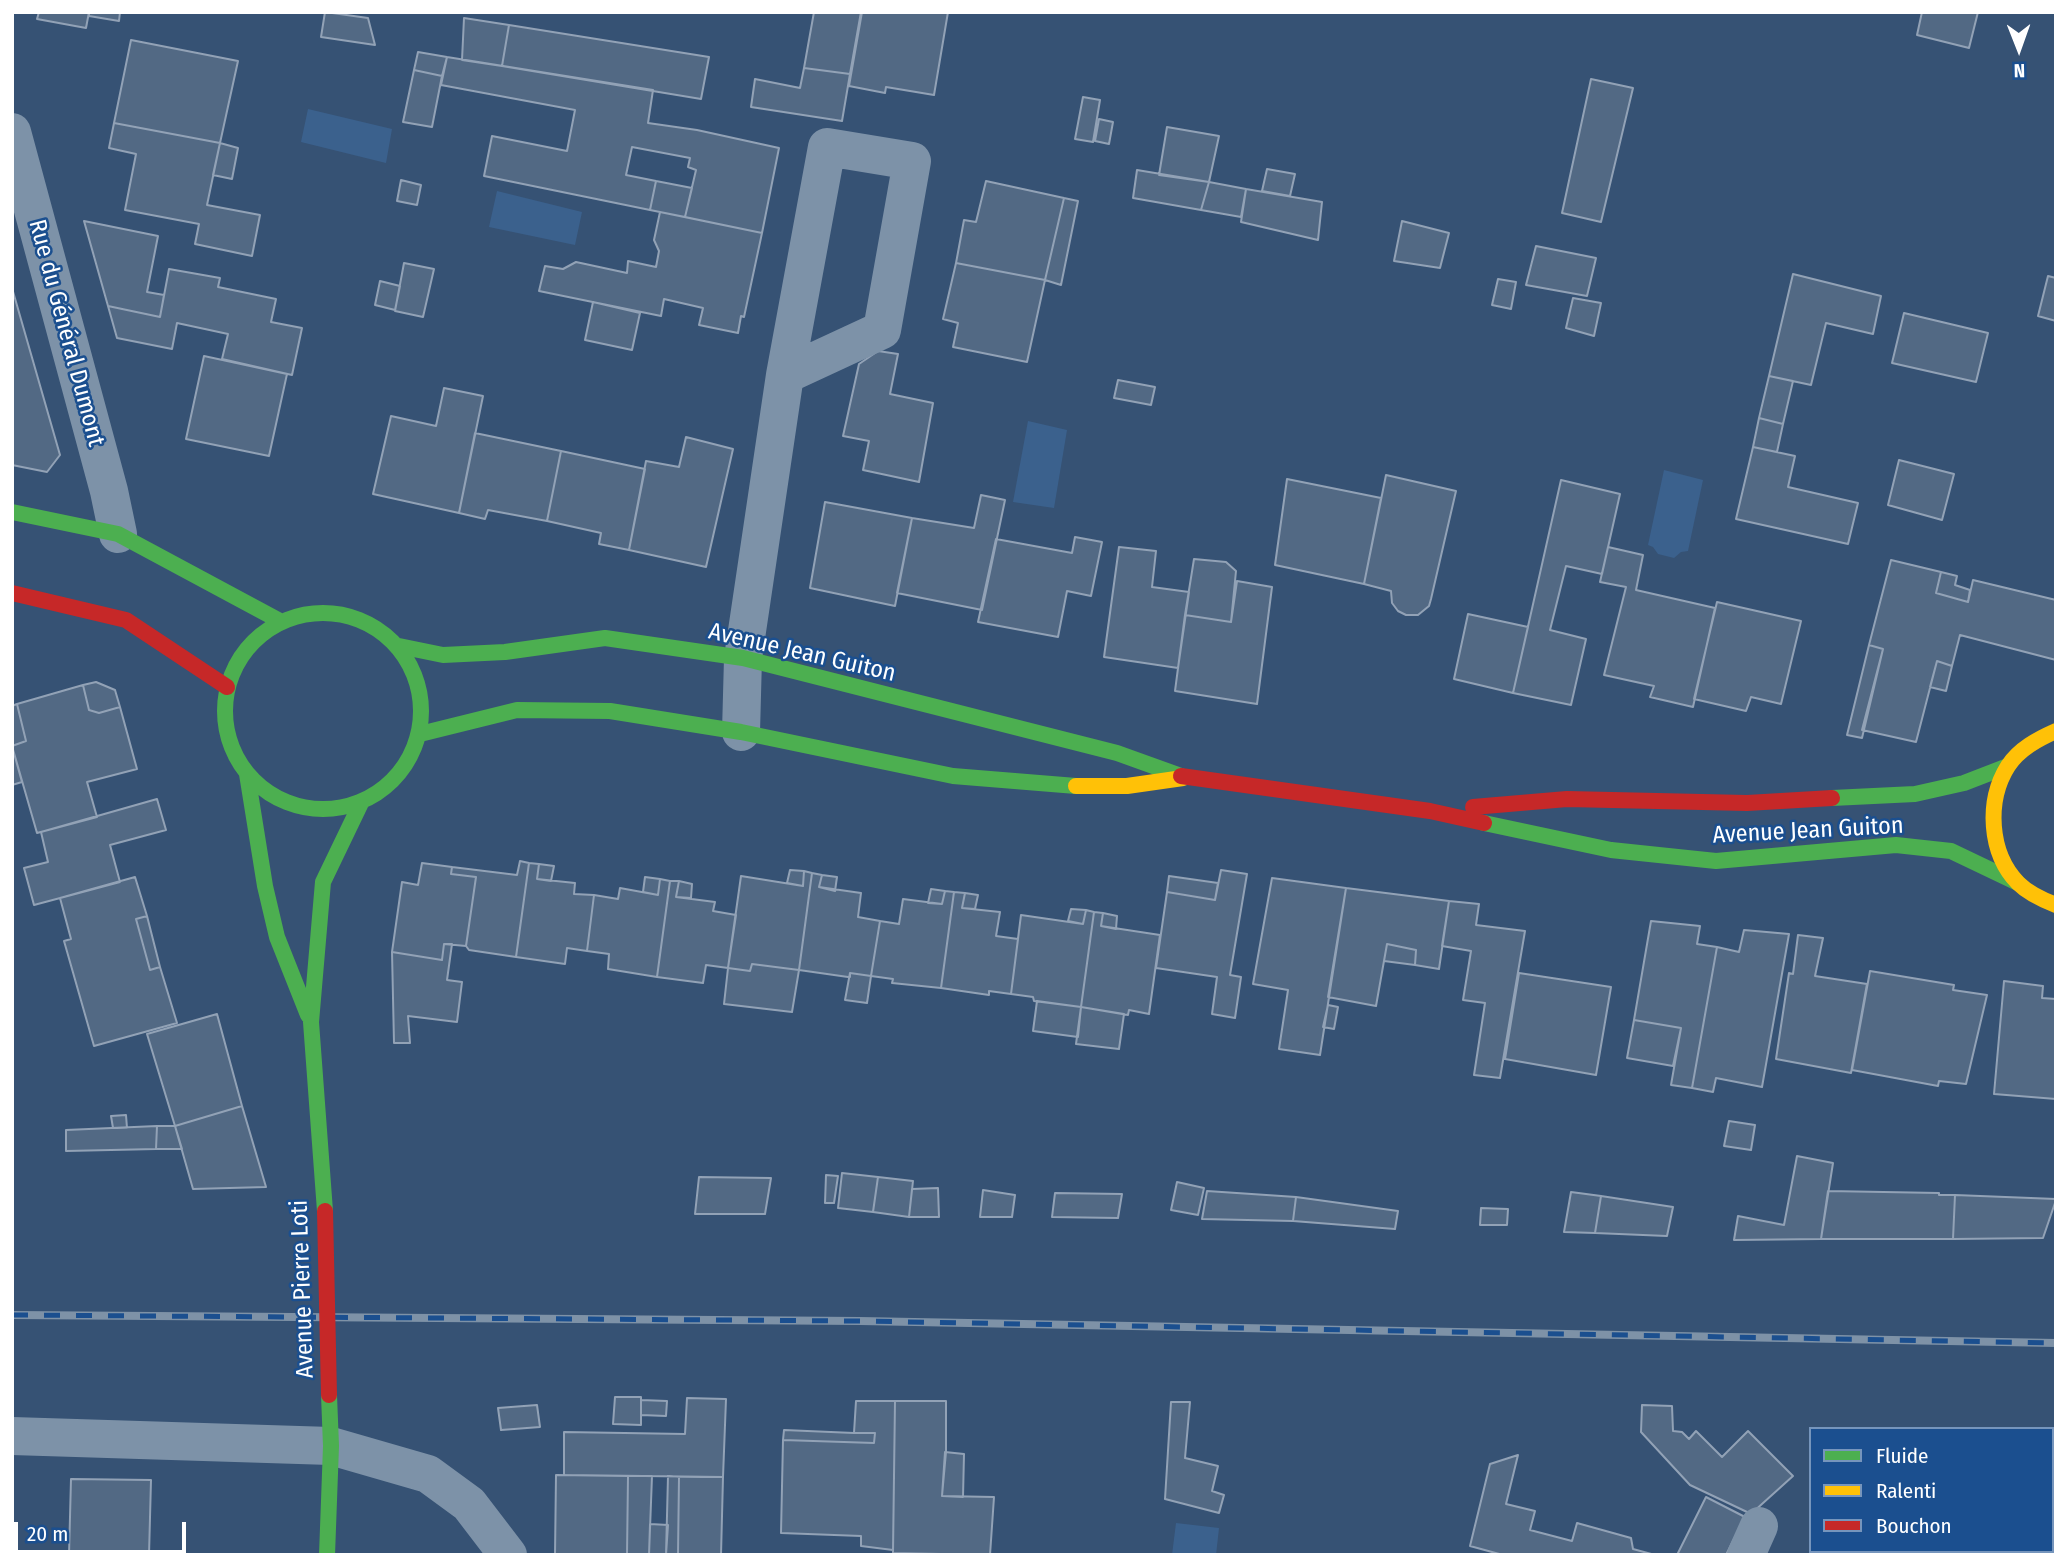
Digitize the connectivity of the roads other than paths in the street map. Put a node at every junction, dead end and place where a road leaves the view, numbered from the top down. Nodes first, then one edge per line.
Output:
1 (12, 132) edge
2 (785, 376) junction
3 (12, 512) edge
4 (118, 534) junction
5 (12, 593) edge
6 (280, 621) junction
7 (398, 646) junction
8 (743, 658) junction
9 (226, 687) junction
10 (2056, 731) edge
11 (741, 732) junction
12 (420, 734) junction
13 (2008, 766) junction
14 (247, 774) junction
15 (1188, 778) junction
16 (361, 803) junction
17 (1430, 811) junction
18 (2018, 883) junction
19 (2056, 905) edge
20 (312, 1022) junction
21 (12, 1436) edge
22 (331, 1446) junction
23 (327, 1555) edge
24 (508, 1555) edge

1 - 4 street, Rue du Général Dumont
2 - 2 street
2 - 8 street
3 - 4 main road
4 - 6 main road
5 - 9 main road
6 - 7 main road
6 - 9 main road
7 - 8 main road, Avenue Jean Guiton
7 - 12 main road
8 - 11 street
8 - 15 main road, Avenue Jean Guiton
9 - 14 main road
10 - 13 main road
11 - 12 main road, Avenue Jean Guiton
11 - 15 main road, Avenue Jean Guiton
12 - 16 main road
13 - 17 main road, Avenue Jean Guiton
13 - 18 main road
14 - 16 main road
14 - 20 main road, Avenue Pierre Loti
15 - 17 main road, Avenue Jean Guiton
16 - 20 main road, Avenue Pierre Loti
17 - 18 main road, Avenue Jean Guiton
18 - 19 main road, Avenue Jean Guiton
20 - 22 main road, Avenue Pierre Loti, bridge
21 - 22 street
22 - 23 main road, Avenue Pierre Loti
22 - 24 street

